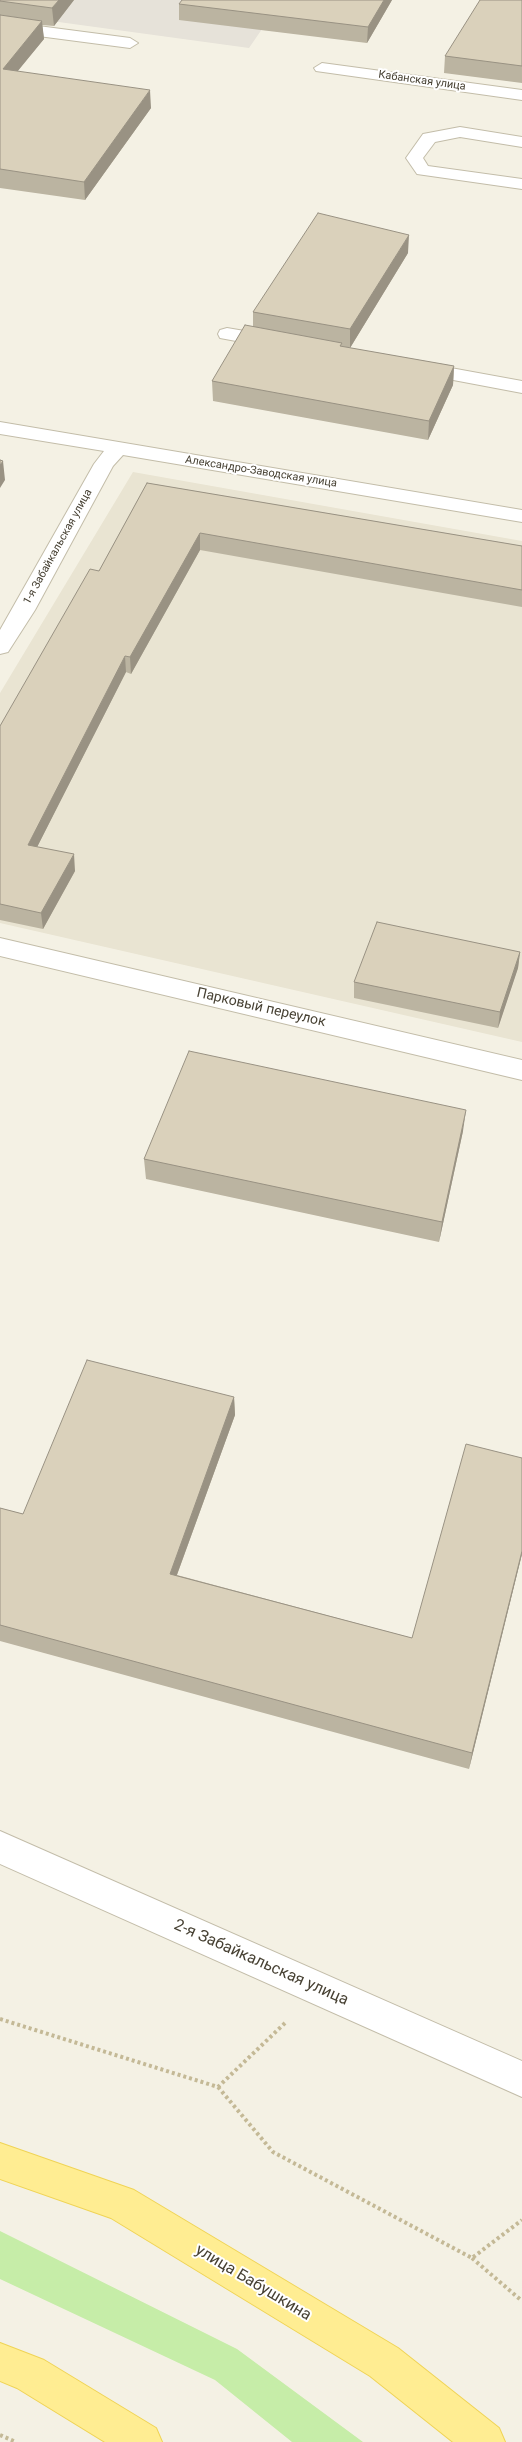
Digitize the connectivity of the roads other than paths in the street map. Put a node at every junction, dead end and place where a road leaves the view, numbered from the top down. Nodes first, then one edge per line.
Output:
1 (0, 26) edge
2 (130, 43) dead end
3 (322, 68) dead end
4 (522, 95) edge
5 (522, 142) edge
6 (522, 184) edge
7 (226, 334) dead end
8 (293, 346) edge
9 (398, 365) edge
10 (522, 387) edge
11 (0, 428) edge
12 (118, 448) junction
13 (522, 516) edge
14 (0, 607) edge
15 (24, 610) junction
16 (0, 647) edge
17 (0, 947) edge
18 (522, 1070) edge
19 (0, 1847) edge
20 (522, 2079) edge
21 (0, 2160) edge
22 (0, 2362) edge
23 (142, 2442) edge
24 (485, 2442) edge

1 - 2 street
3 - 4 street, Кабанская улица
5 - 6 street
7 - 8 street
9 - 10 street
11 - 12 street, Александро-Заводская улица
12 - 13 street, Александро-Заводская улица
12 - 15 street, 1-я Забайкальская улица
14 - 15 street
15 - 16 street, 1-я Забайкальская улица
17 - 18 street, Парковый переулок
19 - 20 street, 2-я Забайкальская улица
21 - 24 main road, улица Бабушкина
22 - 23 main road

